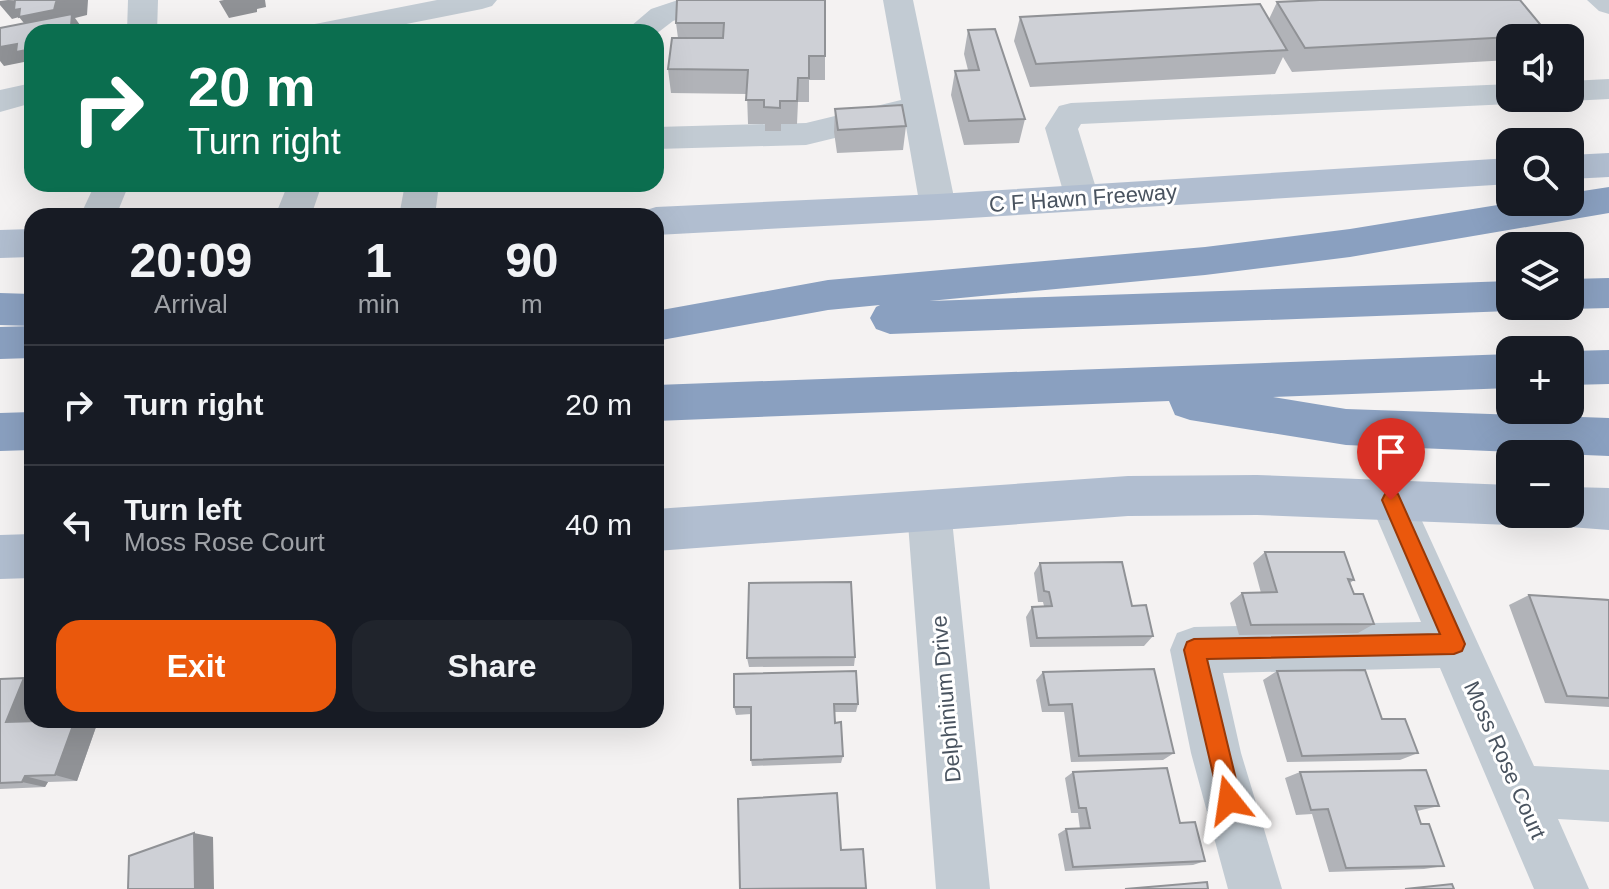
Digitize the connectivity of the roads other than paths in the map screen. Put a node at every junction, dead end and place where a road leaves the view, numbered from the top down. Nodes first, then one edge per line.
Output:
1 (143, 0) edge
2 (482, 0) edge
3 (708, 0) edge
4 (898, 0) edge
5 (1602, 0) edge
6 (1609, 5) edge
7 (142, 24) edge
8 (360, 24) edge
9 (650, 24) edge
10 (1609, 89) edge
11 (1584, 90) edge
12 (24, 95) edge
13 (1496, 95) edge
14 (0, 101) edge
15 (919, 107) junction
16 (664, 138) edge
17 (1609, 165) edge
18 (1584, 166) edge
19 (1496, 172) edge
20 (1082, 198) junction
21 (1609, 200) edge
22 (938, 207) junction
23 (664, 221) edge
24 (24, 243) edge
25 (0, 244) edge
26 (1609, 293) edge
27 (1584, 294) edge
28 (1496, 296) edge
29 (0, 309) edge
30 (24, 310) edge
31 (664, 325) edge
32 (664, 326) edge
33 (24, 342) edge
34 (0, 343) edge
35 (1609, 367) edge
36 (1584, 368) edge
37 (1496, 372) edge
38 (1092, 387) junction
39 (664, 403) edge
40 (24, 431) edge
41 (0, 432) edge
42 (1609, 437) edge
43 (1391, 500) junction
44 (1496, 504) edge
45 (1584, 508) edge
46 (1609, 509) edge
47 (929, 510) junction
48 (664, 529) edge
49 (24, 556) edge
50 (0, 557) edge
51 (1454, 644) junction
52 (1519, 791) junction
53 (1609, 796) edge
54 (963, 889) edge
55 (1255, 889) edge
56 (1562, 889) edge

1 - 7 street
2 - 8 street
3 - 9 street
4 - 15 street
5 - 6 street
10 - 11 street
12 - 14 street
13 - 20 street
15 - 16 street
15 - 22 street
17 - 18 main road
19 - 20 main road, C F Hawn Freeway
20 - 22 main road, C F Hawn Freeway
21 - 31 highway
22 - 23 main road, C F Hawn Freeway
24 - 25 main road
26 - 27 highway
28 - 32 highway
29 - 30 highway
33 - 34 highway
35 - 36 highway
37 - 38 highway
38 - 39 highway
38 - 42 highway
40 - 41 highway
43 - 44 main road
43 - 47 main road
43 - 51 street, Moss Rose Court
45 - 46 main road
47 - 48 main road
47 - 54 street, Delphinium Drive
49 - 50 main road
51 - 52 street, Moss Rose Court
51 - 55 street
52 - 53 street
52 - 56 street, Moss Rose Court

